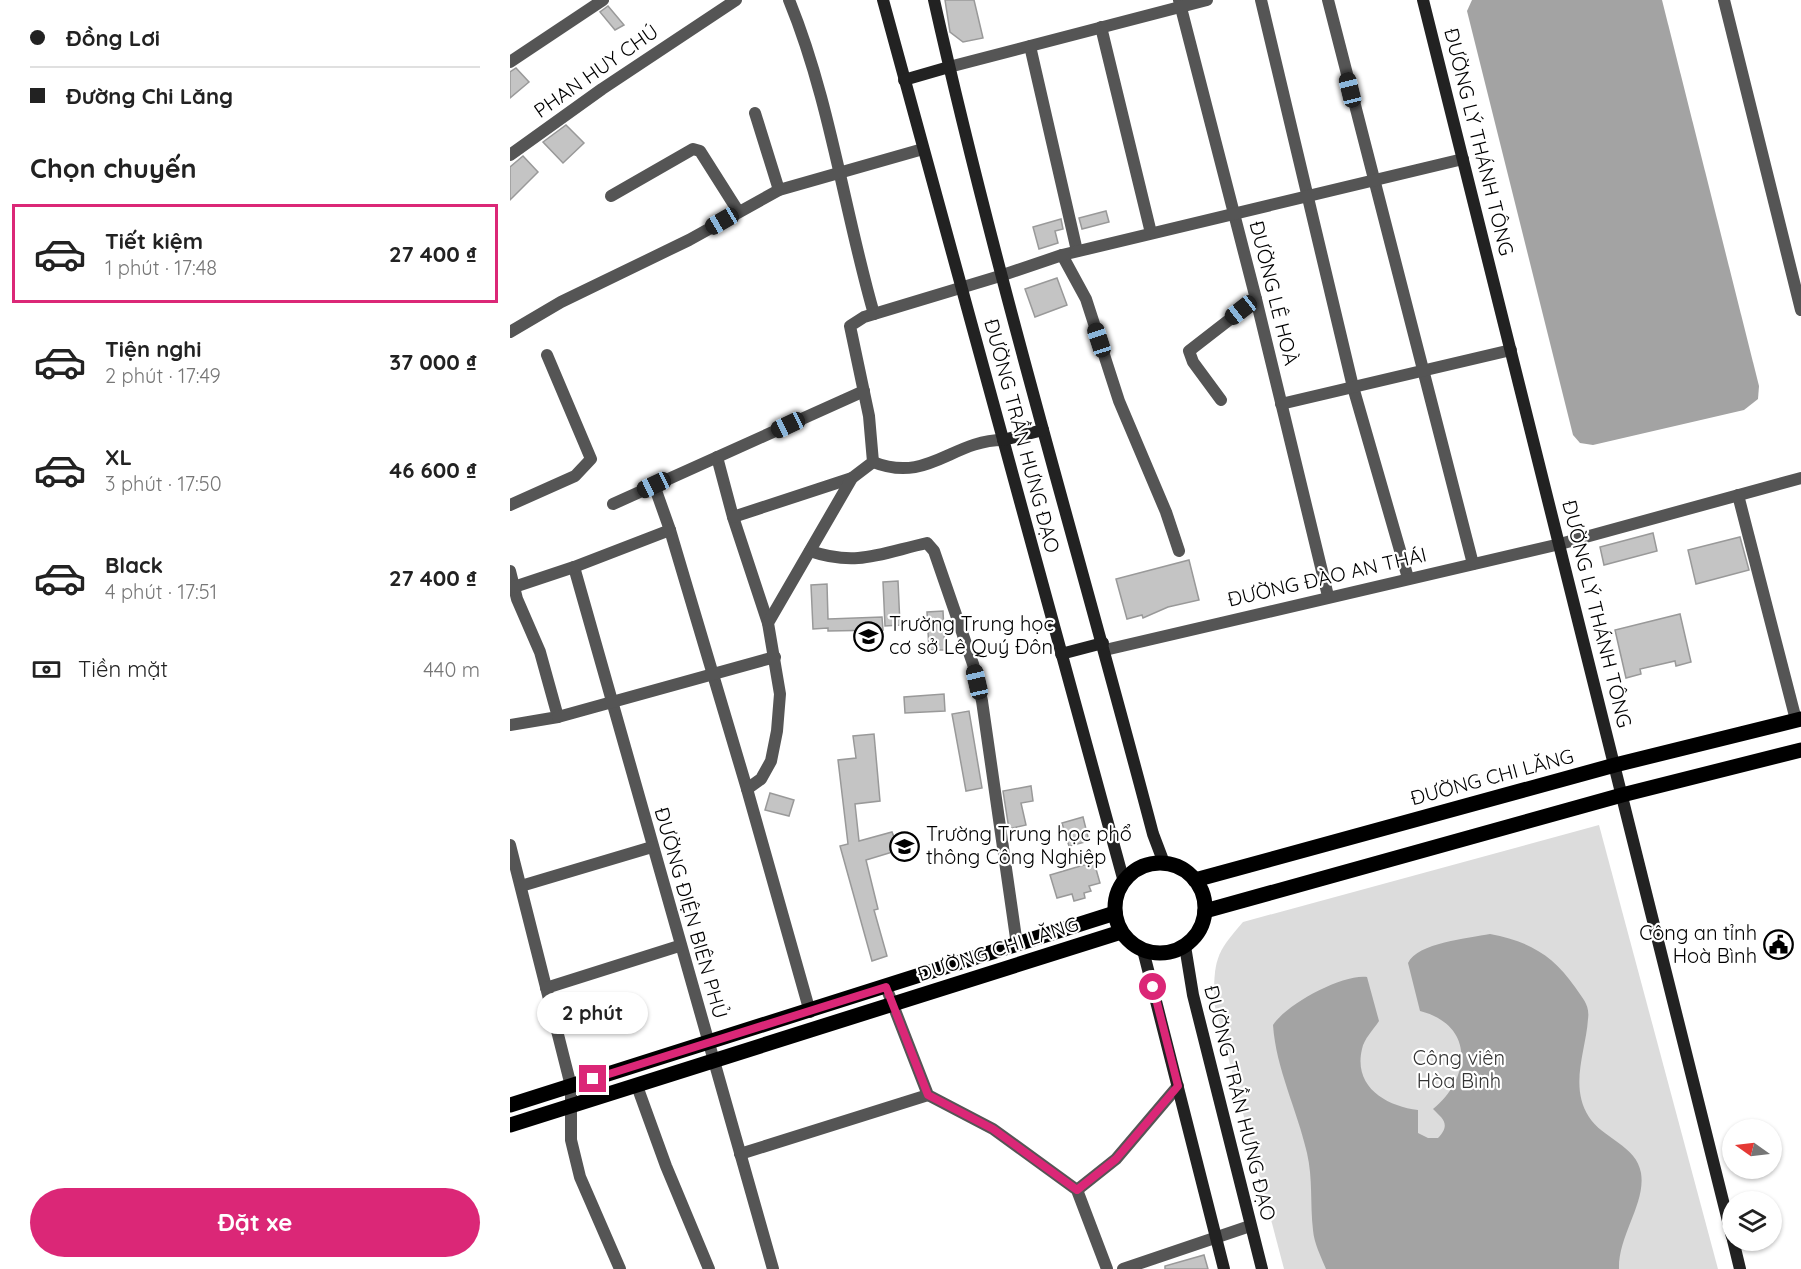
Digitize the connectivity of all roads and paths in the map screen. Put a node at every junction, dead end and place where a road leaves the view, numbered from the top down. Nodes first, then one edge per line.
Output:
1 (603, 0) edge
2 (736, 0) edge
3 (789, 0) edge
4 (883, 0) edge
5 (934, 0) edge
6 (1207, 0) edge
7 (1261, 0) edge
8 (1328, 0) edge
9 (1423, 0) edge
10 (1724, 0) edge
11 (1180, 3) edge
12 (724, 4) edge
13 (1101, 27) junction
14 (1030, 45) junction
15 (510, 62) edge
16 (949, 67) junction
17 (904, 80) junction
18 (755, 113) dead end
19 (923, 149) junction
20 (510, 155) edge
21 (1463, 159) junction
22 (838, 173) junction
23 (1373, 180) junction
24 (779, 190) junction
25 (610, 196) dead end
26 (1307, 196) junction
27 (738, 212) junction
28 (1234, 213) junction
29 (1151, 233) junction
30 (1077, 251) junction
31 (1062, 255) junction
32 (1000, 276) junction
33 (961, 288) junction
34 (1256, 299) junction
35 (1801, 310) edge
36 (874, 314) junction
37 (510, 332) edge
38 (1511, 350) junction
39 (547, 355) dead end
40 (1422, 371) junction
41 (1353, 387) junction
42 (864, 390) junction
43 (1221, 400) dead end
44 (1281, 404) junction
45 (1043, 430) junction
46 (1002, 440) junction
47 (717, 457) junction
48 (873, 462) junction
49 (852, 478) junction
50 (1801, 478) edge
51 (654, 485) junction
52 (1738, 495) junction
53 (614, 504) dead end
54 (510, 505) edge
55 (733, 517) junction
56 (670, 530) junction
57 (1560, 544) junction
58 (810, 551) junction
59 (1179, 551) dead end
60 (1473, 564) junction
61 (574, 567) junction
62 (510, 571) edge
63 (1408, 578) junction
64 (514, 587) junction
65 (1328, 596) junction
66 (768, 623) junction
67 (1104, 647) junction
68 (1061, 654) junction
69 (775, 657) junction
70 (711, 675) junction
71 (611, 702) junction
72 (558, 717) junction
73 (1799, 720) edge
74 (510, 725) edge
75 (1801, 750) edge
76 (1615, 765) junction
77 (747, 789) junction
78 (1623, 795) junction
79 (510, 845) edge
80 (652, 847) junction
81 (1164, 863) junction
82 (1195, 880) junction
83 (1124, 882) junction
84 (521, 886) junction
85 (1205, 911) junction
86 (1115, 913) junction
87 (1121, 932) junction
88 (1017, 945) junction
89 (680, 946) junction
90 (1185, 946) junction
91 (1143, 950) junction
92 (886, 987) junction
93 (546, 988) junction
94 (893, 1005) junction
95 (810, 1012) junction
96 (707, 1044) junction
97 (713, 1062) junction
98 (571, 1086) junction
99 (637, 1086) junction
100 (1178, 1086) junction
101 (928, 1095) junction
102 (510, 1105) edge
103 (569, 1107) junction
104 (510, 1125) edge
105 (740, 1154) junction
106 (1077, 1190) junction
107 (1722, 1195) edge
108 (1250, 1226) junction
109 (1215, 1238) junction
110 (1736, 1251) edge
111 (620, 1269) edge
112 (709, 1269) edge
113 (773, 1269) edge
114 (1107, 1269) edge
115 (1123, 1269) edge
116 (1224, 1269) edge
117 (1262, 1269) edge
118 (1740, 1269) edge

1 - 15 street
2 - 12 street, PHAN HUY CHÚ
3 - 22 street
4 - 17 main road, ĐƯỜNG TRẦN HƯNG ĐẠO
5 - 16 main road, ĐƯỜNG TRẦN HƯNG ĐẠO
6 - 11 street
7 - 26 street
8 - 23 street
9 - 21 main road, ĐƯỜNG LÝ THÁNH TÔNG
10 - 35 street
11 - 13 street
11 - 28 street, ĐƯỜNG LÊ HOÀ
12 - 20 street, PHAN HUY CHÚ
13 - 14 street
13 - 29 street
14 - 16 street
14 - 30 street
16 - 17 main road
16 - 32 main road, ĐƯỜNG TRẦN HƯNG ĐẠO
17 - 19 main road, ĐƯỜNG TRẦN HƯNG ĐẠO
18 - 24 street
19 - 22 street
19 - 33 main road, ĐƯỜNG TRẦN HƯNG ĐẠO
21 - 23 street
21 - 38 main road, ĐƯỜNG LÝ THÁNH TÔNG
22 - 24 street
22 - 36 street
23 - 26 street
23 - 40 street
24 - 27 street
25 - 27 street
26 - 28 street
26 - 41 street
27 - 37 street
28 - 29 street
28 - 34 street, ĐƯỜNG LÊ HOÀ
29 - 30 street
30 - 31 street
31 - 32 street
31 - 59 street
32 - 33 street
32 - 45 main road, ĐƯỜNG TRẦN HƯNG ĐẠO
33 - 36 street
33 - 46 main road, ĐƯỜNG TRẦN HƯNG ĐẠO
34 - 43 street
34 - 44 street, ĐƯỜNG LÊ HOÀ
36 - 42 street
38 - 40 street
38 - 57 main road, ĐƯỜNG LÝ THÁNH TÔNG
39 - 54 street
40 - 41 street
40 - 60 street
41 - 44 street
41 - 63 street
42 - 47 street
42 - 48 street
44 - 65 street, ĐƯỜNG LÊ HOÀ
45 - 46 main road
45 - 67 main road, ĐƯỜNG TRẦN HƯNG ĐẠO
46 - 48 street
46 - 68 main road, ĐƯỜNG TRẦN HƯNG ĐẠO
47 - 51 street
47 - 55 street
48 - 49 street
49 - 55 street
49 - 58 street
50 - 52 street, ĐƯỜNG ĐÀO AN THÁI
51 - 53 street
51 - 56 street
52 - 57 street, ĐƯỜNG ĐÀO AN THÁI
52 - 73 street
55 - 66 street
56 - 61 street
56 - 70 street
57 - 60 street, ĐƯỜNG ĐÀO AN THÁI
57 - 76 main road, ĐƯỜNG LÝ THÁNH TÔNG
58 - 66 street
58 - 88 street
60 - 63 street, ĐƯỜNG ĐÀO AN THÁI
61 - 64 street
61 - 71 street, ĐƯỜNG ĐIỆN BIÊN PHỦ
62 - 64 street
63 - 65 street, ĐƯỜNG ĐÀO AN THÁI
64 - 72 street
65 - 67 street, ĐƯỜNG ĐÀO AN THÁI
66 - 69 street
67 - 68 main road
67 - 81 main road, ĐƯỜNG TRẦN HƯNG ĐẠO
68 - 83 main road, ĐƯỜNG TRẦN HƯNG ĐẠO
69 - 70 street
69 - 77 street
70 - 71 street
70 - 77 street
71 - 72 street
71 - 80 street, ĐƯỜNG ĐIỆN BIÊN PHỦ
72 - 74 street
73 - 76 main road, ĐƯỜNG CHI LĂNG
75 - 78 main road
76 - 78 main road, ĐƯỜNG LÝ THÁNH TÔNG
76 - 82 main road, ĐƯỜNG CHI LĂNG
77 - 95 street
78 - 85 main road
78 - 107 main road, ĐƯỜNG LÝ THÁNH TÔNG
79 - 84 street
80 - 84 street
80 - 89 street, ĐƯỜNG ĐIỆN BIÊN PHỦ
81 - 82 main road
81 - 83 main road
82 - 85 main road
83 - 86 main road
84 - 93 street
85 - 90 main road
86 - 87 main road
86 - 88 main road, ĐƯỜNG CHI LĂNG
87 - 91 main road
87 - 94 main road, ĐƯỜNG CHI LĂNG
88 - 92 main road, ĐƯỜNG CHI LĂNG
89 - 93 street
89 - 96 street, ĐƯỜNG ĐIỆN BIÊN PHỦ
90 - 91 main road
90 - 108 main road, ĐƯỜNG TRẦN HƯNG ĐẠO
91 - 100 main road
92 - 94 street
92 - 95 main road, ĐƯỜNG CHI LĂNG
93 - 98 street
94 - 97 main road, ĐƯỜNG CHI LĂNG
94 - 101 street
95 - 96 main road, ĐƯỜNG CHI LĂNG
96 - 97 street, ĐƯỜNG ĐIỆN BIÊN PHỦ
96 - 98 main road, ĐƯỜNG CHI LĂNG
97 - 99 main road, ĐƯỜNG CHI LĂNG
97 - 105 street, ĐƯỜNG ĐIỆN BIÊN PHỦ
98 - 102 main road, ĐƯỜNG CHI LĂNG
98 - 103 street
99 - 103 main road, ĐƯỜNG CHI LĂNG
99 - 112 street
100 - 106 street
100 - 109 main road
101 - 105 street
101 - 106 street
103 - 104 main road, ĐƯỜNG CHI LĂNG
103 - 111 street
105 - 113 street, ĐƯỜNG ĐIỆN BIÊN PHỦ
106 - 114 street
108 - 109 street
108 - 117 main road, ĐƯỜNG TRẦN HƯNG ĐẠO
109 - 115 street
109 - 116 main road
110 - 118 main road, ĐƯỜNG LÝ THÁNH TÔNG

